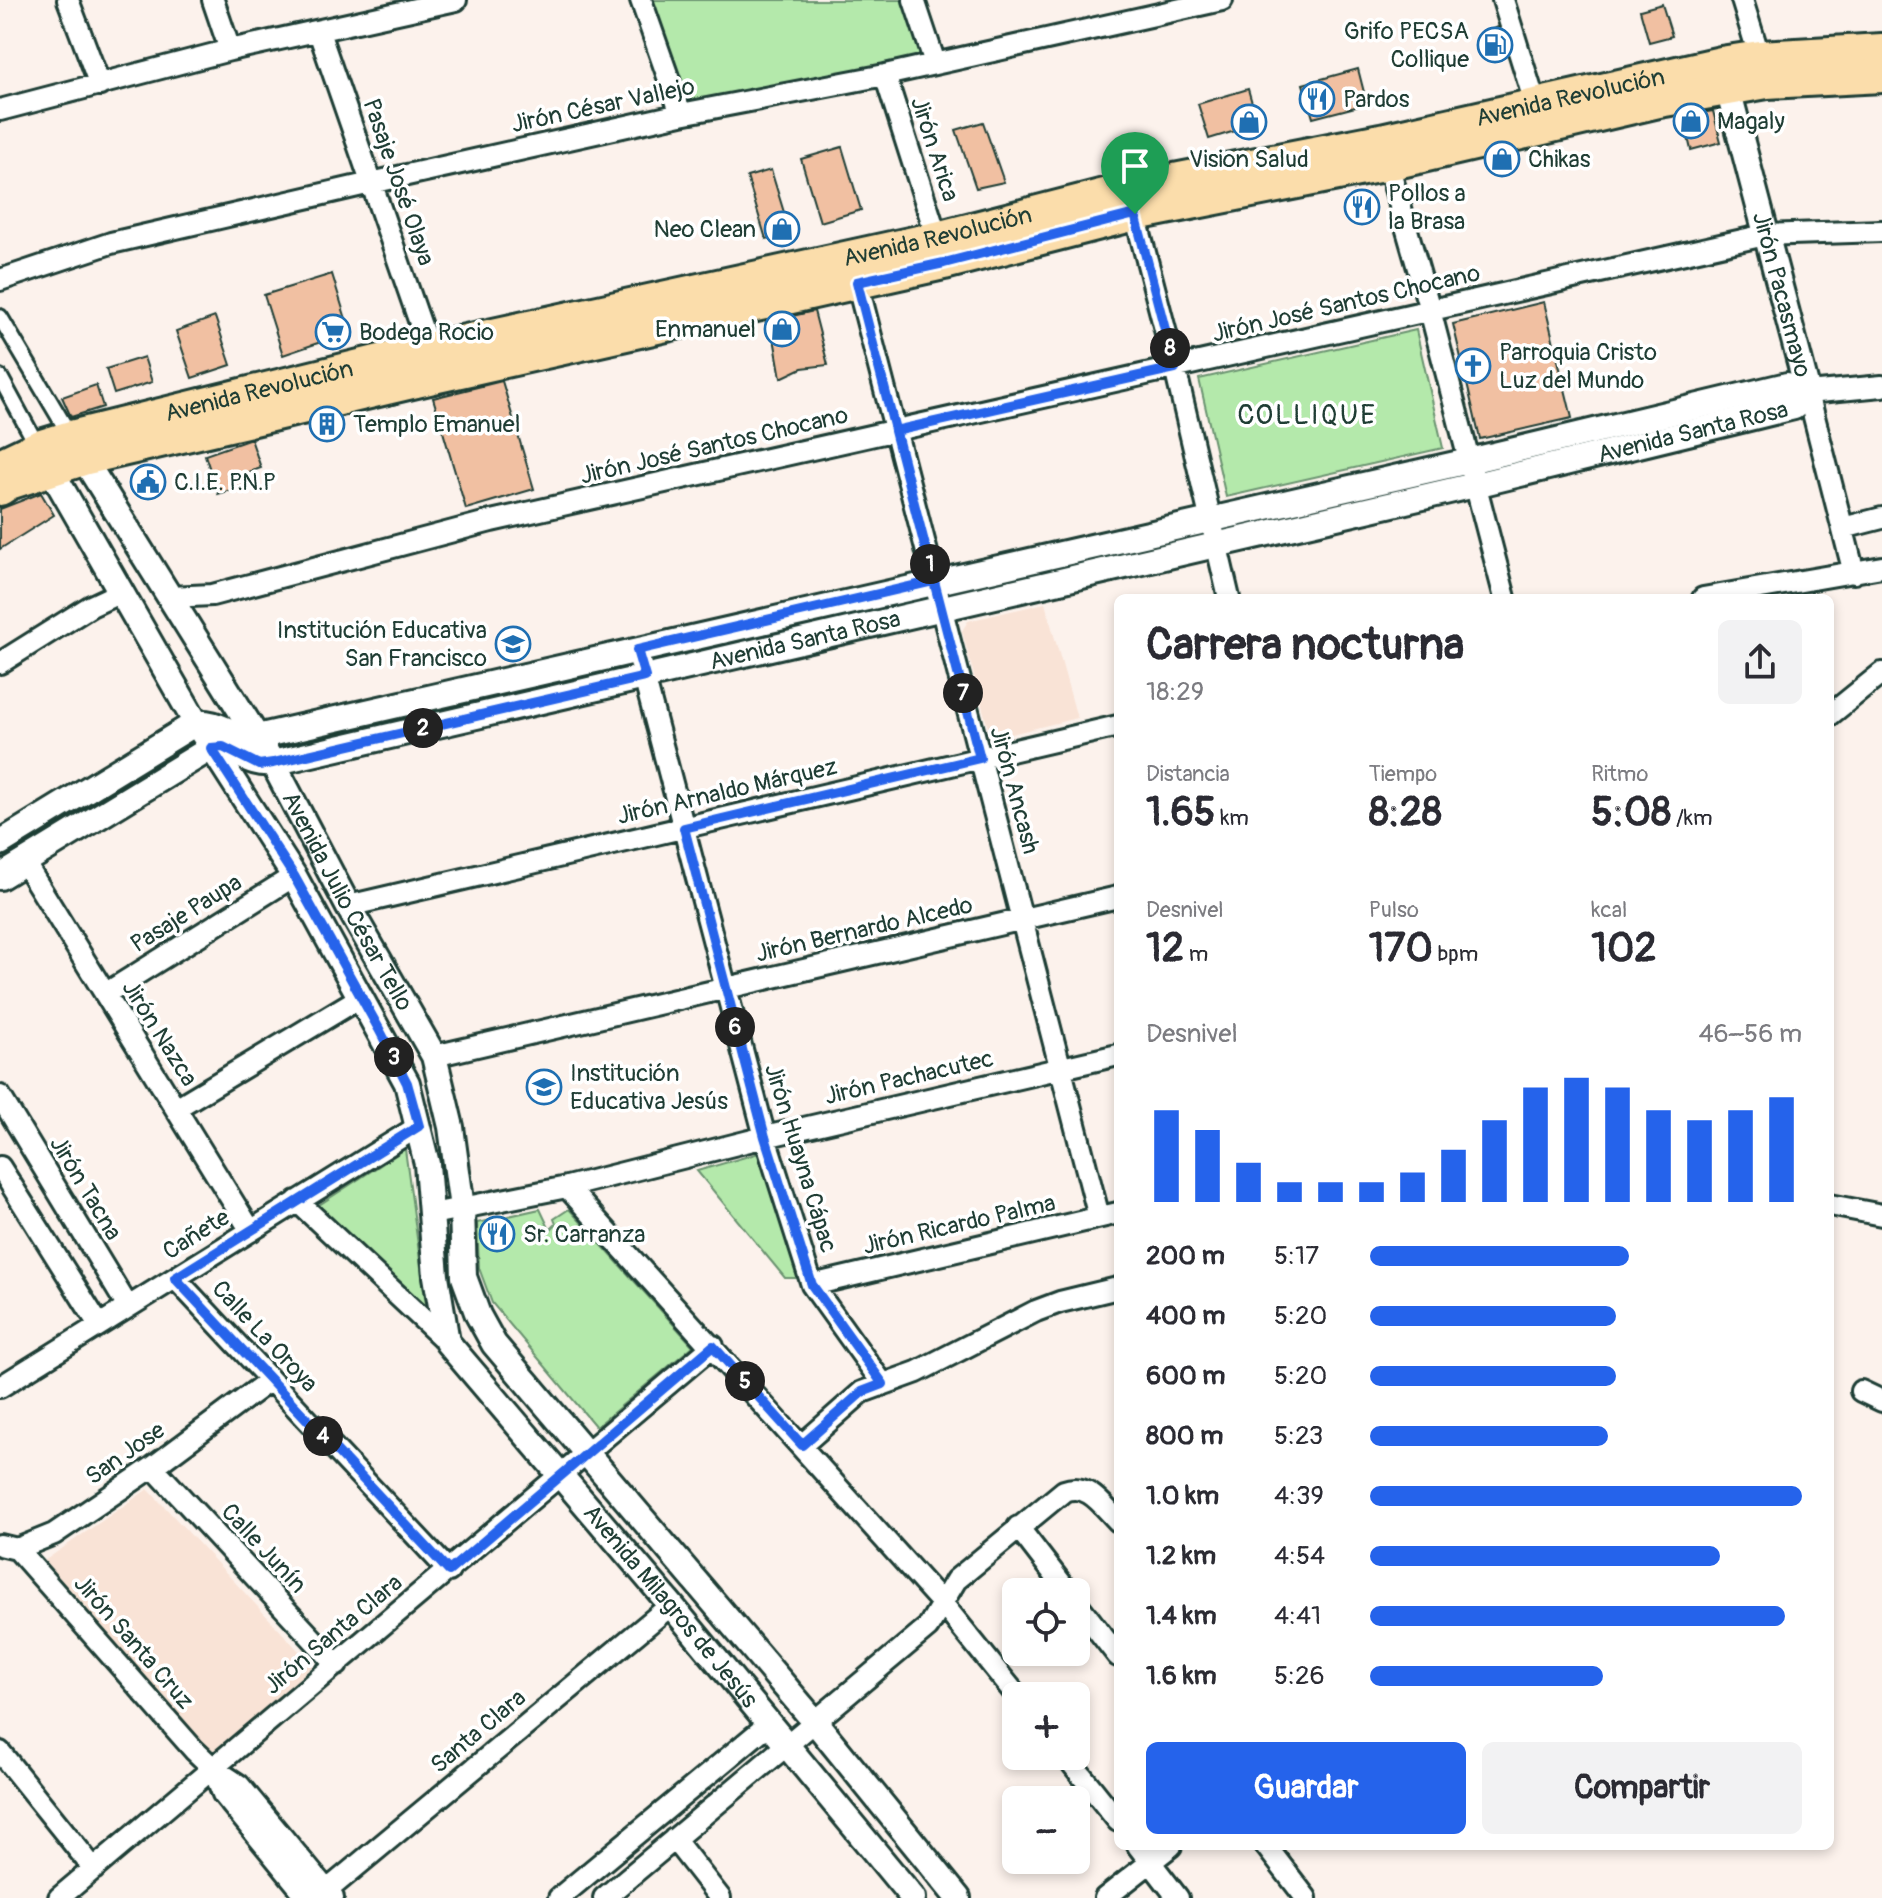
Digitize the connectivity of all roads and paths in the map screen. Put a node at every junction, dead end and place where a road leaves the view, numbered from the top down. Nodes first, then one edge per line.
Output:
1 (68, 0) edge
2 (213, 0) edge
3 (456, 0) edge
4 (641, 0) edge
5 (914, 0) edge
6 (1222, 0) edge
7 (1503, 0) edge
8 (1742, 0) edge
9 (319, 32) junction
10 (230, 50) junction
11 (1882, 50) edge
12 (935, 63) junction
13 (1763, 69) junction
14 (885, 75) junction
15 (1724, 76) junction
16 (1882, 76) edge
17 (100, 85) junction
18 (1535, 103) junction
19 (0, 110) edge
20 (681, 114) junction
21 (1388, 164) junction
22 (371, 183) junction
23 (1135, 214) junction
24 (1882, 231) edge
25 (1765, 235) junction
26 (937, 238) junction
27 (0, 280) edge
28 (857, 282) junction
29 (1430, 310) junction
30 (0, 317) edge
31 (429, 349) junction
32 (1175, 368) junction
33 (0, 377) edge
34 (1882, 386) edge
35 (1808, 393) junction
36 (895, 431) junction
37 (77, 448) junction
38 (43, 458) junction
39 (1469, 461) junction
40 (0, 465) edge
41 (1475, 485) junction
42 (0, 489) edge
43 (1882, 518) edge
44 (1210, 520) junction
45 (1843, 528) junction
46 (1216, 545) junction
47 (1882, 567) edge
48 (1854, 573) junction
49 (934, 581) junction
50 (1777, 591) edge
51 (121, 592) junction
52 (1228, 594) edge
53 (1504, 594) edge
54 (1745, 594) edge
55 (170, 597) junction
56 (941, 609) junction
57 (637, 650) junction
58 (0, 663) edge
59 (1882, 673) edge
60 (645, 677) junction
61 (1834, 712) edge
62 (196, 723) junction
63 (1114, 727) edge
64 (257, 737) junction
65 (211, 748) junction
66 (980, 758) junction
67 (273, 763) junction
68 (684, 828) junction
69 (0, 843) edge
70 (24, 862) junction
71 (294, 876) junction
72 (0, 877) edge
73 (1114, 898) edge
74 (348, 906) junction
75 (1022, 919) junction
76 (725, 988) junction
77 (105, 994) junction
78 (361, 997) junction
79 (434, 1056) junction
80 (1114, 1056) edge
81 (1060, 1068) junction
82 (0, 1096) edge
83 (176, 1108) junction
84 (419, 1126) junction
85 (765, 1137) junction
86 (0, 1167) edge
87 (567, 1187) junction
88 (297, 1201) junction
89 (1834, 1206) edge
90 (462, 1208) junction
91 (432, 1214) junction
92 (1108, 1215) edge
93 (1882, 1215) edge
94 (251, 1231) junction
95 (175, 1278) junction
96 (812, 1285) junction
97 (1114, 1289) edge
98 (128, 1307) junction
99 (478, 1315) joint
100 (99, 1325) junction
101 (447, 1342) junction
102 (713, 1346) junction
103 (270, 1380) junction
104 (883, 1384) junction
105 (0, 1387) edge
106 (1861, 1391) dead end
107 (1882, 1401) edge
108 (802, 1445) junction
109 (586, 1453) junction
110 (153, 1467) junction
111 (562, 1476) junction
112 (1114, 1517) edge
113 (1018, 1527) junction
114 (9, 1547) edge
115 (449, 1571) junction
116 (1057, 1578) edge
117 (942, 1603) junction
118 (671, 1605) junction
119 (1090, 1620) edge
120 (1114, 1651) edge
121 (337, 1665) junction
122 (1006, 1682) edge
123 (770, 1723) junction
124 (816, 1723) junction
125 (788, 1745) junction
126 (0, 1752) edge
127 (213, 1768) junction
128 (1077, 1770) edge
129 (1114, 1816) edge
130 (674, 1839) junction
131 (1269, 1850) edge
132 (1145, 1854) edge
133 (94, 1869) junction
134 (321, 1896) edge
135 (59, 1898) edge
136 (559, 1898) edge
137 (604, 1898) edge
138 (720, 1898) edge
139 (913, 1898) edge
140 (958, 1898) edge
141 (1105, 1898) edge
142 (1178, 1898) edge
143 (1306, 1898) edge

1 - 17 street
2 - 10 street
3 - 9 street
4 - 20 street
5 - 12 street
6 - 12 street, Jirón César Vallejo
7 - 18 street
8 - 13 street
9 - 10 street
9 - 22 street, Pasaje José Olaya
10 - 17 street
11 - 13 main road, Avenida Revolución
12 - 14 street, Jirón César Vallejo
13 - 15 main road, Avenida Revolución
13 - 16 main road, Avenida Revolución
14 - 20 street, Jirón César Vallejo
14 - 26 street, Jirón Arica
15 - 18 main road, Avenida Revolución
15 - 21 main road, Avenida Revolución
15 - 25 street, Jirón Pacasmayo
17 - 19 street
18 - 26 main road, Avenida Revolución
20 - 22 street, Jirón César Vallejo
21 - 23 main road, Avenida Revolución
21 - 29 street
22 - 27 street, Jirón César Vallejo
22 - 31 street, Pasaje José Olaya
23 - 28 main road, Avenida Revolución
23 - 32 street
24 - 25 street, Jirón José Santos Chocano
25 - 29 street, Jirón José Santos Chocano
25 - 35 street, Jirón Pacasmayo
26 - 31 main road, Avenida Revolución
28 - 36 street, Jirón Ancash
28 - 37 main road, Avenida Revolución
29 - 32 street, Jirón José Santos Chocano
29 - 39 street
30 - 37 street, Avenida Julio César Tello
31 - 37 main road, Avenida Revolución
32 - 36 street, Jirón José Santos Chocano
32 - 44 street
33 - 38 street, Avenida Julio César Tello
34 - 35 street
35 - 39 street, Avenida Santa Rosa
35 - 41 street, Avenida Santa Rosa
35 - 45 street, Jirón Pacasmayo
36 - 49 street, Jirón Ancash
36 - 55 street, Jirón José Santos Chocano
37 - 38 main road, Avenida Revolución
37 - 55 street, Avenida Julio César Tello
38 - 40 main road, Avenida Revolución
38 - 42 main road, Avenida Revolución
38 - 51 street, Avenida Julio César Tello
39 - 41 street
39 - 44 street, Avenida Santa Rosa
41 - 46 street, Avenida Santa Rosa
41 - 53 street
43 - 45 street
44 - 46 street
44 - 49 street, Avenida Santa Rosa
45 - 48 street, Jirón Pacasmayo
46 - 52 street
46 - 56 street, Avenida Santa Rosa
47 - 48 street
48 - 50 street
49 - 56 street, Jirón Ancash
49 - 57 street, Avenida Santa Rosa
50 - 54 street
51 - 58 street
51 - 62 street, Avenida Julio César Tello
55 - 64 street, Avenida Julio César Tello
56 - 60 street, Avenida Santa Rosa
56 - 66 street, Jirón Ancash
57 - 60 street, Jirón Huayna Cápac
57 - 64 street, Avenida Santa Rosa
59 - 61 street
60 - 67 street, Avenida Santa Rosa
60 - 68 street, Jirón Huayna Cápac
62 - 64 street, Avenida Santa Rosa
62 - 65 street, Avenida Julio César Tello
62 - 69 street
63 - 66 street, Jirón Arnaldo Márquez
64 - 67 street, Avenida Julio César Tello
65 - 67 street, Avenida Santa Rosa
65 - 70 street
65 - 71 street, Avenida Julio César Tello
66 - 68 street, Jirón Arnaldo Márquez
66 - 75 street, Jirón Ancash
67 - 74 street, Avenida Julio César Tello
68 - 74 street, Jirón Arnaldo Márquez
68 - 76 street, Jirón Huayna Cápac
70 - 72 street
70 - 77 street, Jirón Nazca
71 - 77 street, Pasaje Paupa
71 - 78 street, Avenida Julio César Tello
73 - 75 street, Jirón Bernardo Alcedo
74 - 79 street, Avenida Julio César Tello
75 - 76 street, Jirón Bernardo Alcedo
75 - 81 street, Jirón Ancash
76 - 79 street, Jirón Bernardo Alcedo
76 - 85 street, Jirón Huayna Cápac
77 - 83 street, Jirón Nazca
78 - 83 street
78 - 84 street, Avenida Julio César Tello
79 - 90 street, Avenida Julio César Tello
80 - 81 street, Jirón Pachacutec
81 - 85 street, Jirón Pachacutec
81 - 92 street, Jirón Ancash
82 - 98 street, Jirón Tacna
83 - 94 street, Jirón Nazca
84 - 88 street, Cañete
84 - 91 street, Avenida Julio César Tello
85 - 87 street, Jirón Pachacutec
85 - 96 street, Jirón Huayna Cápac
86 - 100 street
87 - 90 street, Jirón Pachacutec
87 - 102 street
88 - 94 street, Cañete
88 - 101 street
89 - 93 street
90 - 91 street, Jirón Pachacutec
90 - 99 street, Avenida Julio César Tello
91 - 101 street, Avenida Julio César Tello
92 - 96 street, Jirón Ricardo Palma
94 - 95 street, Cañete
95 - 98 street, Cañete
95 - 103 street, Calle La Oroya
96 - 104 street, Jirón Huayna Cápac
97 - 104 street
98 - 100 street, Cañete
99 - 109 street, Avenida Milagros de Jesús
100 - 105 street, Cañete
101 - 111 street, Avenida Milagros de Jesús
102 - 108 street
102 - 109 street, Jirón Santa Clara
103 - 110 street, San Jose
103 - 115 street, Calle La Oroya
104 - 108 street
106 - 107 street
108 - 117 street
109 - 111 street, Jirón Santa Clara
109 - 124 street, Avenida Milagros de Jesús
110 - 114 street, San Jose
110 - 121 street, Calle Junín
111 - 115 street, Jirón Santa Clara
111 - 118 street, Avenida Milagros de Jesús
112 - 113 street
113 - 116 street
113 - 117 street
114 - 127 street, Jirón Santa Cruz
115 - 121 street, Jirón Santa Clara
117 - 122 street
117 - 124 street
118 - 123 street, Avenida Milagros de Jesús
118 - 134 street, Santa Clara
119 - 120 street
121 - 127 street, Jirón Santa Clara
123 - 125 street, Avenida Milagros de Jesús
123 - 136 street
124 - 125 street
124 - 140 street, Avenida Milagros de Jesús
125 - 130 street
125 - 139 street, Avenida Milagros de Jesús
126 - 133 street
127 - 133 street, Jirón Santa Clara
127 - 134 street, Jirón Santa Cruz
128 - 129 street
130 - 137 street
130 - 138 street
131 - 143 street
132 - 141 street
132 - 142 street
133 - 135 street, Jirón Santa Clara

